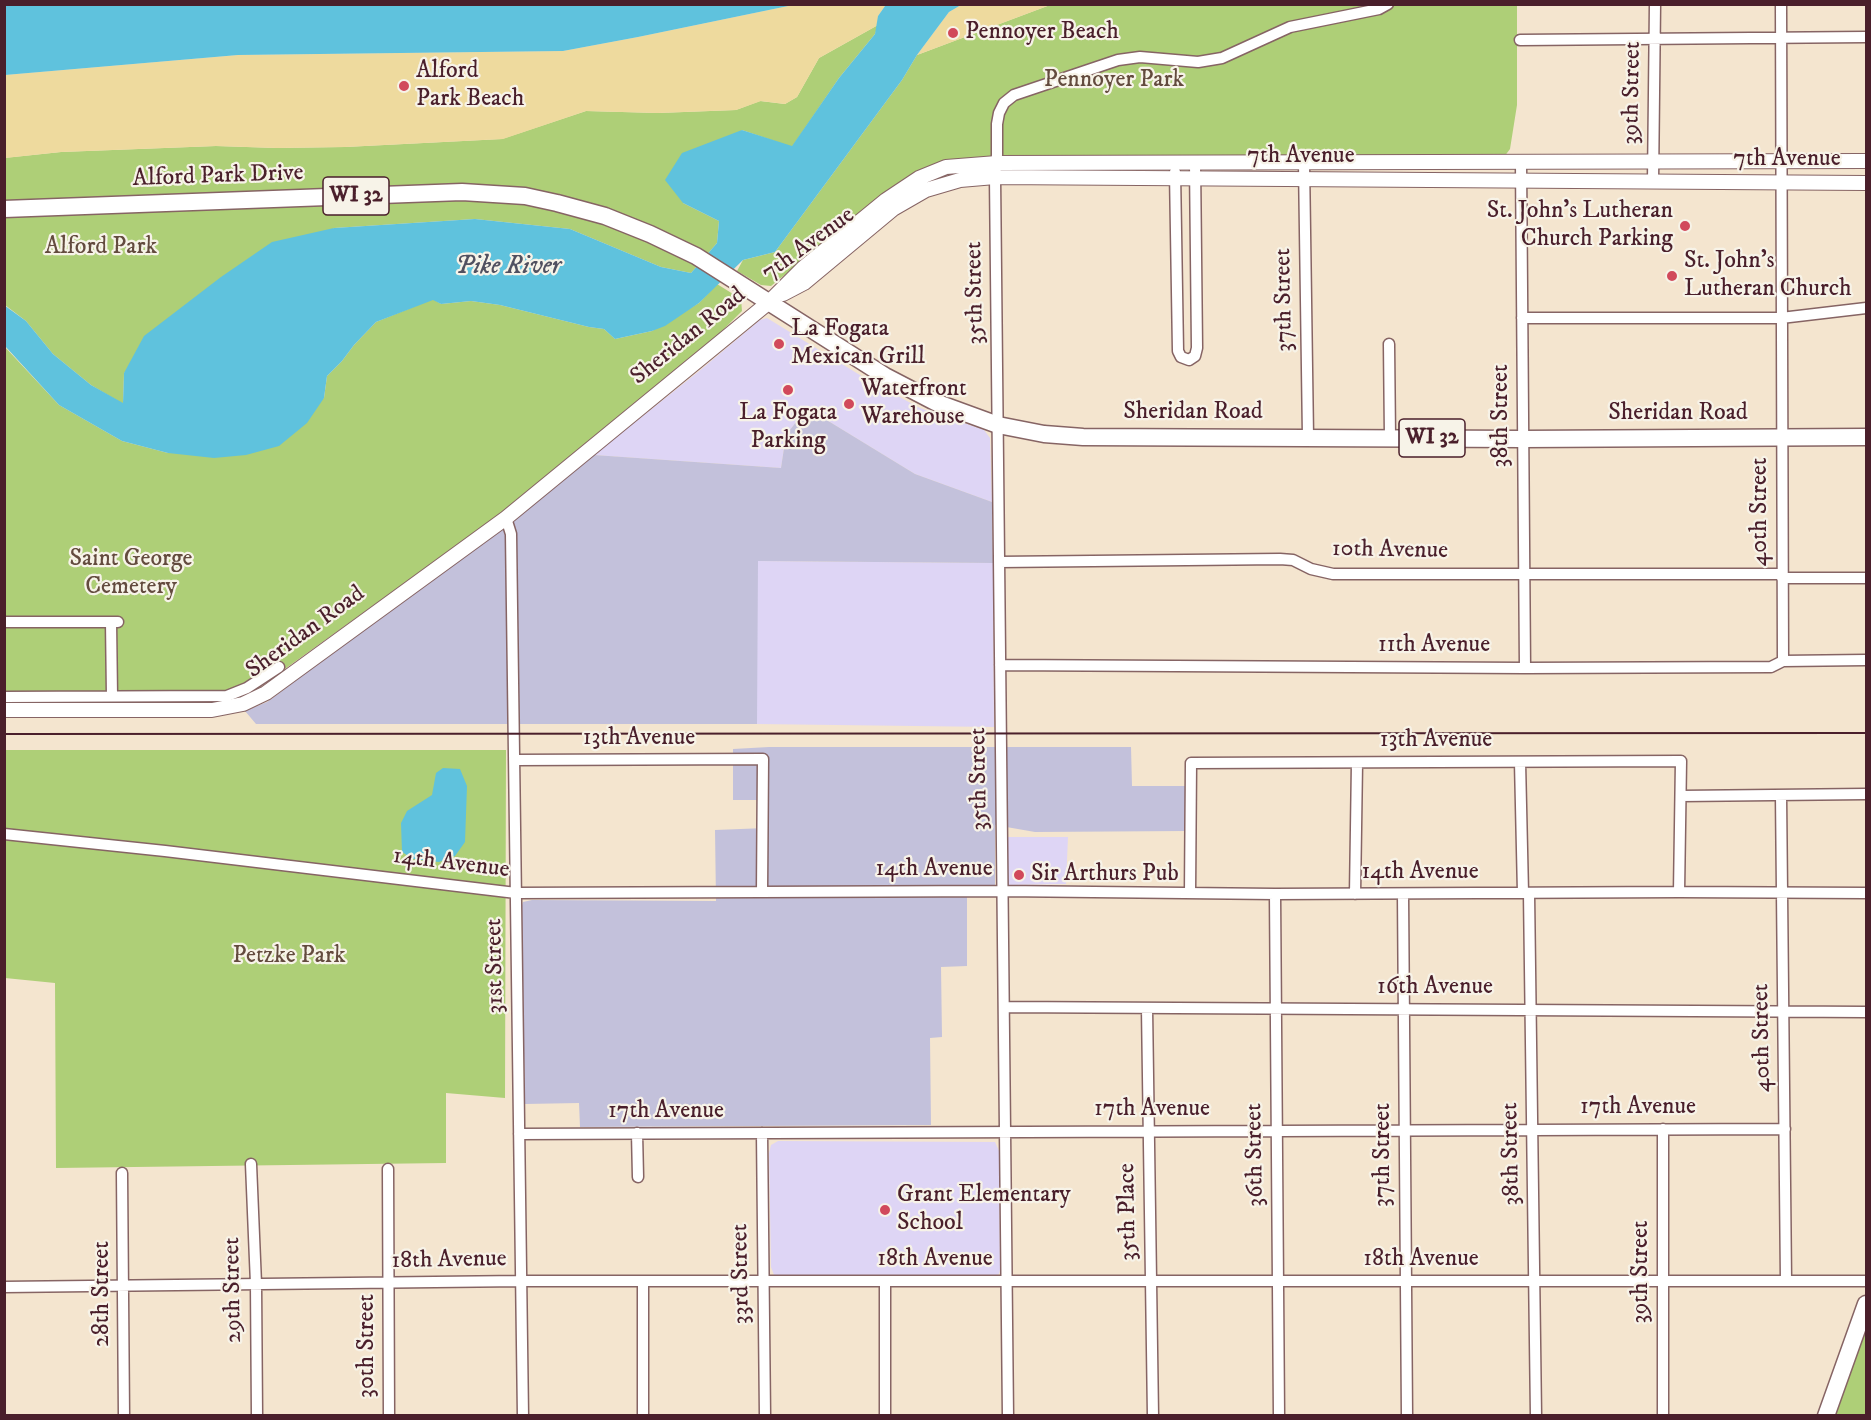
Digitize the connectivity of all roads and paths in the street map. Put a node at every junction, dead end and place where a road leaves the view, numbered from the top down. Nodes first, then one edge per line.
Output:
1 (1388, 4) edge
2 (1654, 4) edge
3 (1781, 4) edge
4 (1866, 37) edge
5 (1780, 38) junction
6 (1654, 39) junction
7 (1520, 40) dead end
8 (1866, 161) edge
9 (1782, 162) junction
10 (997, 163) junction
11 (1175, 163) junction
12 (1195, 163) junction
13 (1304, 163) junction
14 (1521, 163) junction
15 (1653, 163) junction
16 (995, 177) junction
17 (1175, 179) junction
18 (1195, 179) junction
19 (1304, 180) junction
20 (1521, 180) junction
21 (1653, 182) junction
22 (1866, 183) edge
23 (1782, 184) junction
24 (4, 208) edge
25 (768, 303) junction
26 (1866, 308) edge
27 (1522, 318) junction
28 (1781, 318) junction
29 (1389, 344) dead end
30 (998, 425) junction
31 (1308, 437) junction
32 (1866, 437) edge
33 (1390, 438) junction
34 (1783, 438) junction
35 (1523, 440) junction
36 (506, 518) junction
37 (999, 562) junction
38 (1525, 574) junction
39 (1782, 576) junction
40 (1866, 578) edge
41 (4, 622) edge
42 (1866, 660) edge
43 (1783, 661) junction
44 (1000, 665) junction
45 (279, 667) dead end
46 (1526, 668) junction
47 (112, 696) junction
48 (4, 697) edge
49 (4, 710) edge
50 (514, 760) junction
51 (1520, 762) junction
52 (1357, 763) junction
53 (1866, 794) edge
54 (1781, 795) junction
55 (1681, 796) junction
56 (4, 834) edge
57 (1003, 891) junction
58 (762, 892) junction
59 (1190, 892) junction
60 (1679, 892) junction
61 (1782, 892) junction
62 (516, 893) junction
63 (1526, 893) junction
64 (1866, 893) edge
65 (1275, 894) junction
66 (1355, 894) junction
67 (1403, 894) junction
68 (1004, 1007) junction
69 (1147, 1008) junction
70 (1276, 1009) junction
71 (1404, 1009) junction
72 (1531, 1010) junction
73 (1783, 1011) junction
74 (1866, 1012) edge
75 (1663, 1129) junction
76 (1785, 1129) junction
77 (1405, 1130) junction
78 (1532, 1130) junction
79 (1149, 1131) junction
80 (1277, 1131) junction
81 (1005, 1132) junction
82 (637, 1133) junction
83 (762, 1133) junction
84 (519, 1134) junction
85 (252, 1164) dead end
86 (388, 1169) dead end
87 (122, 1173) dead end
88 (638, 1177) dead end
89 (521, 1281) junction
90 (643, 1281) junction
91 (764, 1281) junction
92 (885, 1281) junction
93 (1006, 1281) junction
94 (1151, 1281) junction
95 (1278, 1281) junction
96 (1406, 1281) junction
97 (1534, 1281) junction
98 (1663, 1281) junction
99 (1786, 1281) junction
100 (1866, 1281) edge
101 (256, 1284) junction
102 (389, 1284) junction
103 (124, 1285) junction
104 (4, 1287) edge
105 (1866, 1304) edge
106 (124, 1416) edge
107 (257, 1416) edge
108 (389, 1416) edge
109 (523, 1416) edge
110 (644, 1416) edge
111 (765, 1416) edge
112 (885, 1416) edge
113 (1008, 1416) edge
114 (1153, 1416) edge
115 (1279, 1416) edge
116 (1407, 1416) edge
117 (1536, 1416) edge
118 (1663, 1416) edge
119 (1826, 1416) edge

1 - 10 street, 35th Street
2 - 6 street, 39th Street
3 - 5 street, 40th Street
4 - 5 street
5 - 6 street
5 - 9 street, 40th Street
6 - 7 street
6 - 15 street, 39th Street
8 - 9 street, 7th Avenue
9 - 15 street, 7th Avenue
9 - 23 street, 40th Street
10 - 11 street, 7th Avenue
10 - 16 street, 35th Street
10 - 25 street, 7th Avenue
11 - 12 street, 7th Avenue
11 - 17 street
12 - 13 street, 7th Avenue
12 - 18 street
13 - 14 street, 7th Avenue
13 - 19 street, 37th Street
14 - 15 street, 7th Avenue
14 - 20 street, 38th Street
15 - 21 street, 39th Street
16 - 17 street, 7th Avenue
16 - 25 street, 7th Avenue
16 - 30 street, 35th Street
17 - 18 street, 7th Avenue
17 - 18 street
18 - 19 street, 7th Avenue
19 - 20 street, 7th Avenue
19 - 31 street, 37th Street
20 - 21 street, 7th Avenue
20 - 27 street, 38th Street
21 - 23 street, 7th Avenue
22 - 23 street, 7th Avenue
23 - 28 street, 40th Street
24 - 25 main road, Alford Park Drive / WI 32
25 - 30 main road, Sheridan Road / WI 32
25 - 36 street, Sheridan Road
26 - 28 street
27 - 28 street
27 - 35 street, 38th Street
28 - 34 street, 40th Street
29 - 33 street
30 - 31 main road, Sheridan Road / WI 32
30 - 37 street, 35th Street
31 - 33 main road, Sheridan Road / WI 32
32 - 34 main road, Sheridan Road / WI 32
33 - 35 main road, Sheridan Road / WI 32
34 - 35 main road, Sheridan Road / WI 32
34 - 39 street, 40th Street
35 - 38 street, 38th Street
36 - 49 street, Sheridan Road
36 - 50 street, 31st Street
37 - 38 street, 10th Avenue
37 - 44 street, 35th Street
38 - 39 street, 10th Avenue
38 - 46 street, 38th Street
39 - 40 street, 10th Avenue
39 - 43 street, 40th Street
41 - 47 street
42 - 43 street, 11th Avenue
43 - 46 street, 11th Avenue
44 - 46 street, 11th Avenue
44 - 57 street, 35th Street
45 - 47 street
47 - 48 street
50 - 58 street, 13th Avenue
50 - 62 street, 31st Street
51 - 52 street, 13th Avenue
51 - 55 street, 13th Avenue
51 - 63 street, 38th Street
52 - 59 street, 13th Avenue
52 - 66 street
53 - 54 street
54 - 55 street
54 - 61 street, 40th Street
55 - 60 street
56 - 62 street, 14th Avenue
57 - 58 street, 14th Avenue
57 - 59 street, 14th Avenue
57 - 68 street, 35th Street
58 - 62 street, 14th Avenue
59 - 65 street, 14th Avenue
60 - 61 street, 14th Avenue
60 - 63 street, 14th Avenue
61 - 64 street, 14th Avenue
61 - 73 street, 40th Street
62 - 84 street, 31st Street
63 - 67 street, 14th Avenue
63 - 72 street, 38th Street
65 - 66 street, 14th Avenue
65 - 70 street, 36th Street
66 - 67 street, 14th Avenue
67 - 71 street, 37th Street
68 - 69 street, 16th Avenue
68 - 81 street, 35th Street
69 - 70 street, 16th Avenue
69 - 79 street, 35th Place
70 - 71 street, 16th Avenue
70 - 80 street, 36th Street
71 - 72 street, 16th Avenue
71 - 77 street, 37th Street
72 - 73 street, 16th Avenue
72 - 78 street, 38th Street
73 - 74 street, 16th Avenue
73 - 76 street, 40th Street
75 - 76 street, 17th Avenue
75 - 78 street, 17th Avenue
75 - 98 street, 39th Street
76 - 99 street, 40th Street
77 - 78 street, 17th Avenue
77 - 80 street, 17th Avenue
77 - 96 street, 37th Street
78 - 97 street, 38th Street
79 - 80 street, 17th Avenue
79 - 81 street, 17th Avenue
79 - 94 street, 35th Place
80 - 95 street, 36th Street
81 - 83 street, 17th Avenue
81 - 93 street, 35th Street
82 - 83 street, 17th Avenue
82 - 84 street, 17th Avenue
82 - 88 street
83 - 91 street, 33rd Street
84 - 89 street, 31st Street
85 - 101 street, 29th Street
86 - 102 street, 30th Street
87 - 103 street, 28th Street
89 - 90 street, 18th Avenue
89 - 102 street, 18th Avenue
89 - 109 street, 31st Street
90 - 91 street, 18th Avenue
90 - 110 street
91 - 92 street, 18th Avenue
91 - 111 street, 33rd Street
92 - 93 street, 18th Avenue
92 - 112 street
93 - 94 street, 18th Avenue
93 - 113 street, 35th Street
94 - 95 street, 18th Avenue
94 - 114 street, 35th Place
95 - 96 street, 18th Avenue
95 - 115 street, 36th Street
96 - 97 street, 18th Avenue
96 - 116 street, 37th Street
97 - 98 street, 18th Avenue
97 - 117 street, 38th Street
98 - 99 street, 18th Avenue
98 - 118 street, 39th Street
99 - 100 street, 18th Avenue
101 - 102 street, 18th Avenue
101 - 103 street, 18th Avenue
101 - 107 street, 29th Street
102 - 108 street, 30th Street
103 - 104 street, 18th Avenue
103 - 106 street, 28th Street
105 - 119 main road

